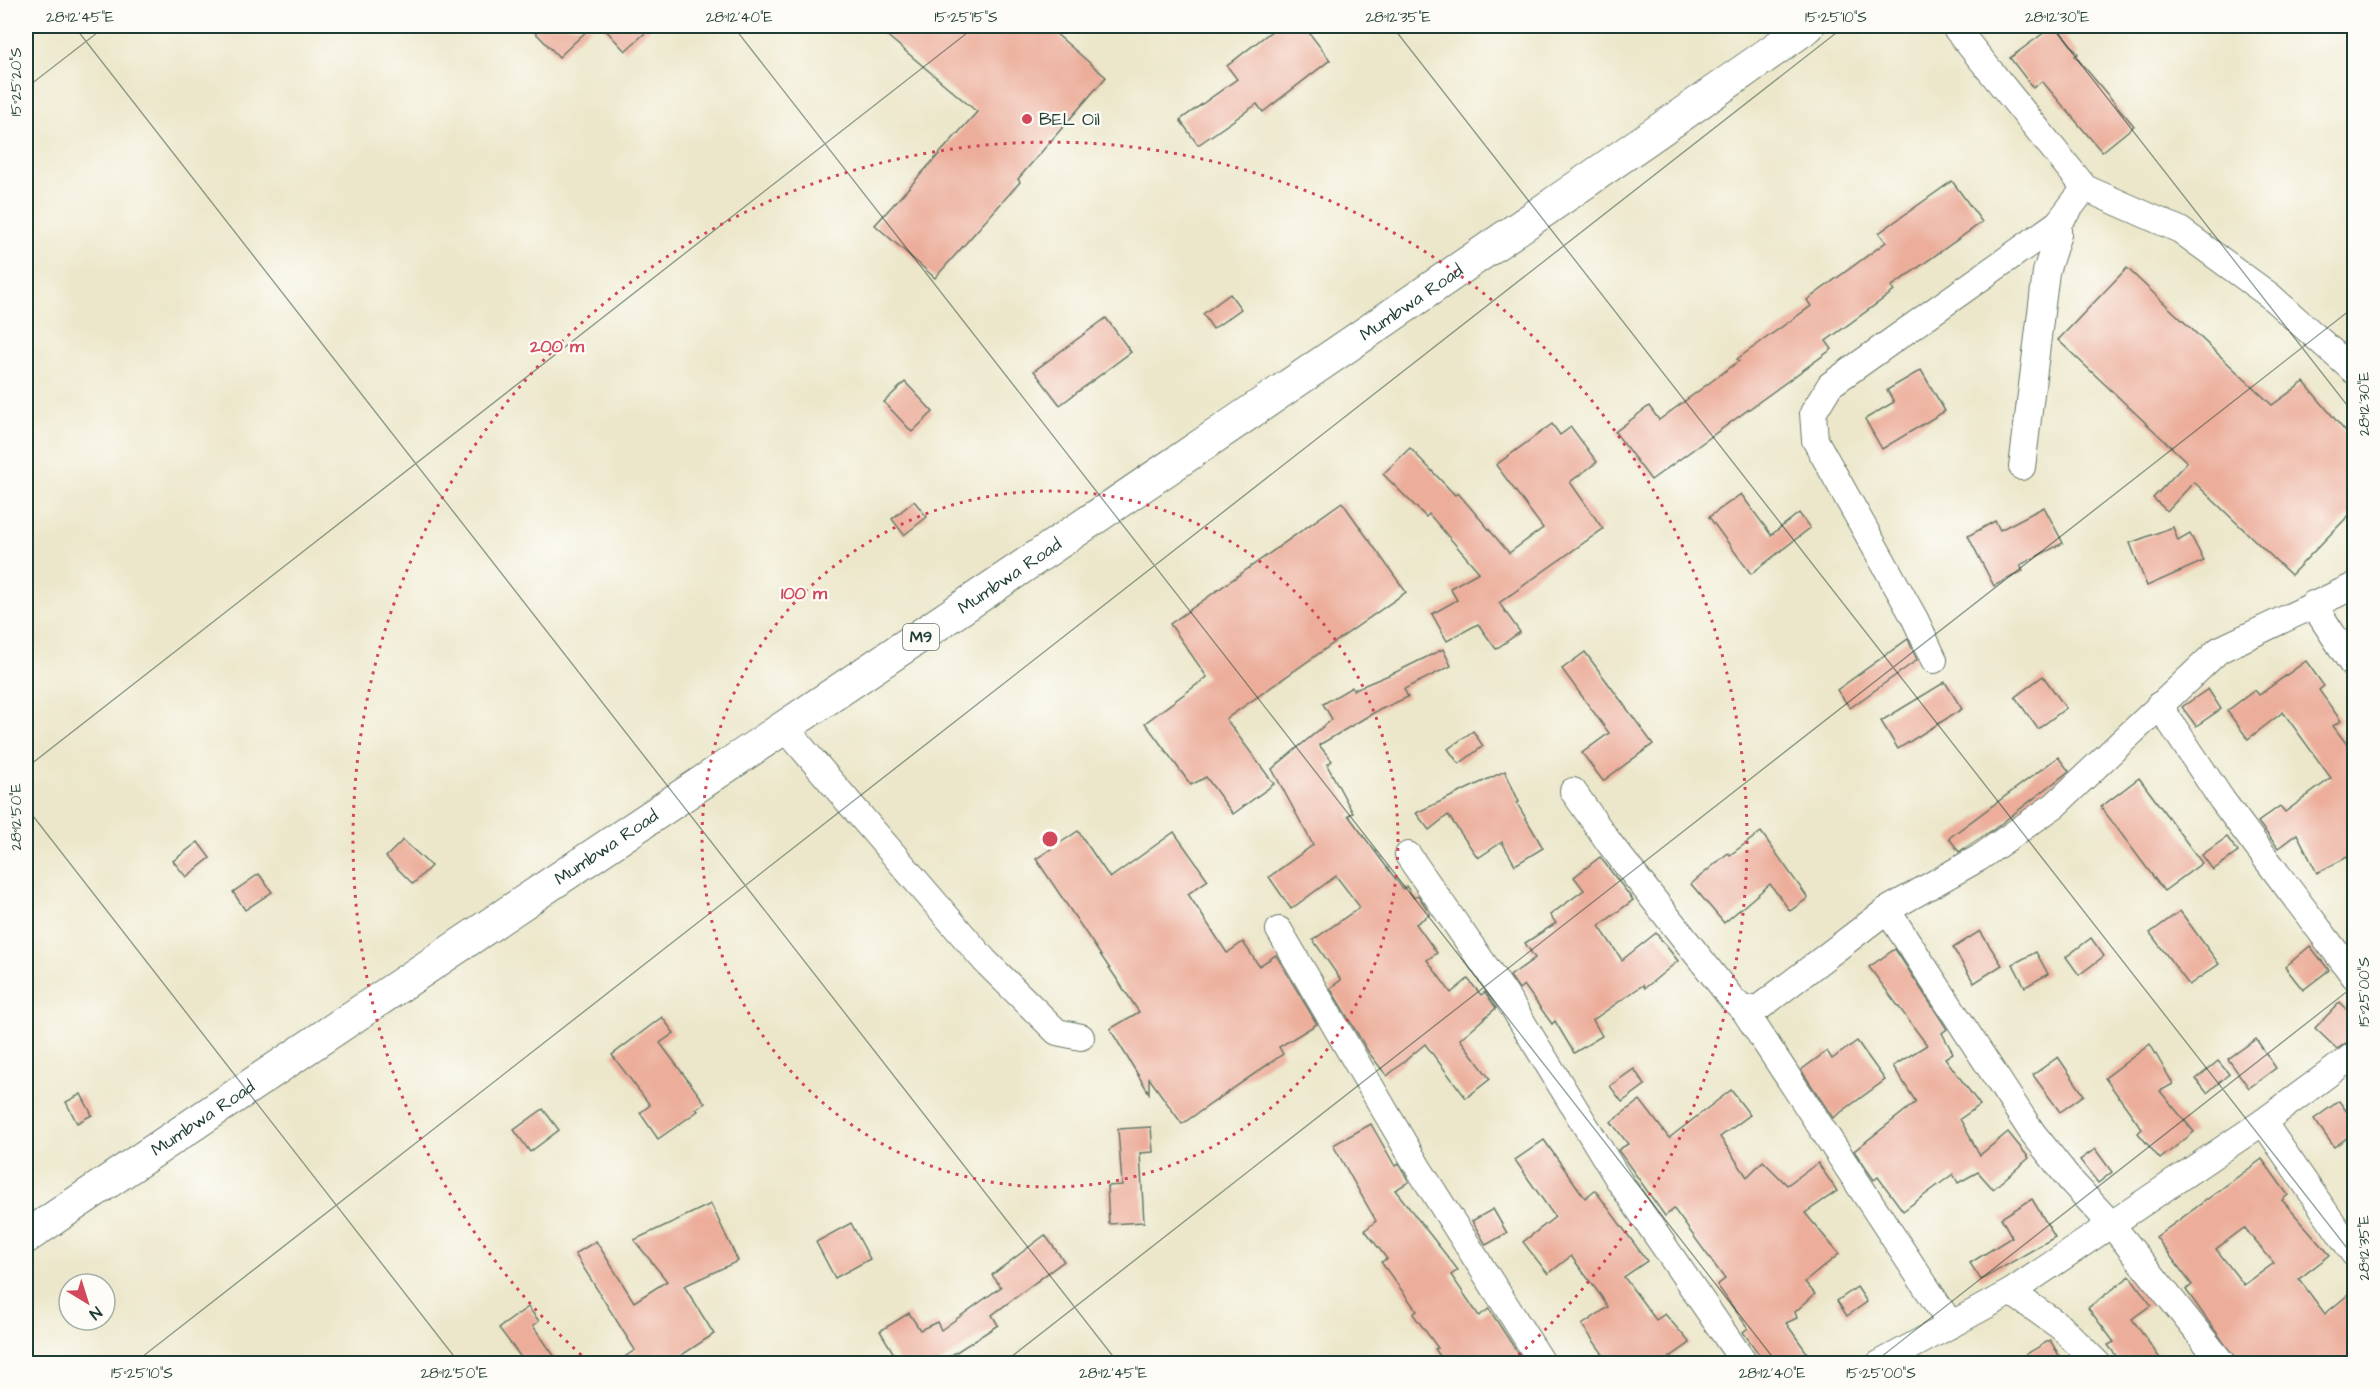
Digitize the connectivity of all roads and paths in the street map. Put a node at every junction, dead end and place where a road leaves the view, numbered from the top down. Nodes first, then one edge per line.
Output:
1 (1808, 26) edge
2 (1954, 26) edge
3 (2085, 188) junction
4 (2058, 224) junction
5 (2355, 371) edge
6 (2022, 467) dead end
7 (2355, 586) edge
8 (2313, 604) junction
9 (1934, 660) dead end
10 (2355, 667) edge
11 (2159, 705) junction
12 (785, 728) junction
13 (1573, 791) dead end
14 (1408, 855) dead end
15 (1887, 910) junction
16 (1279, 930) dead end
17 (2355, 976) edge
18 (1744, 1010) junction
19 (1081, 1037) dead end
20 (2355, 1054) edge
21 (2264, 1122) junction
22 (2111, 1224) junction
23 (26, 1237) edge
24 (2355, 1254) edge
25 (2011, 1292) junction
26 (1951, 1325) junction
27 (1908, 1357) edge
28 (1543, 1364) edge
29 (1745, 1364) edge
30 (1879, 1364) edge
31 (2098, 1364) edge
32 (2223, 1364) edge

1 - 12 main road, Mumbwa Road / M9
2 - 3 street
3 - 4 street
3 - 5 street
4 - 6 street
4 - 9 street
7 - 8 street
8 - 10 street
8 - 11 street
11 - 15 street
11 - 17 street
12 - 19 street
12 - 23 main road, Mumbwa Road / M9
13 - 18 street
14 - 29 street
15 - 18 street
15 - 22 street
16 - 28 street
18 - 26 street
20 - 21 street
21 - 22 street
21 - 24 street
22 - 25 street
22 - 32 street
25 - 26 street
25 - 31 street
26 - 27 street
27 - 30 street

